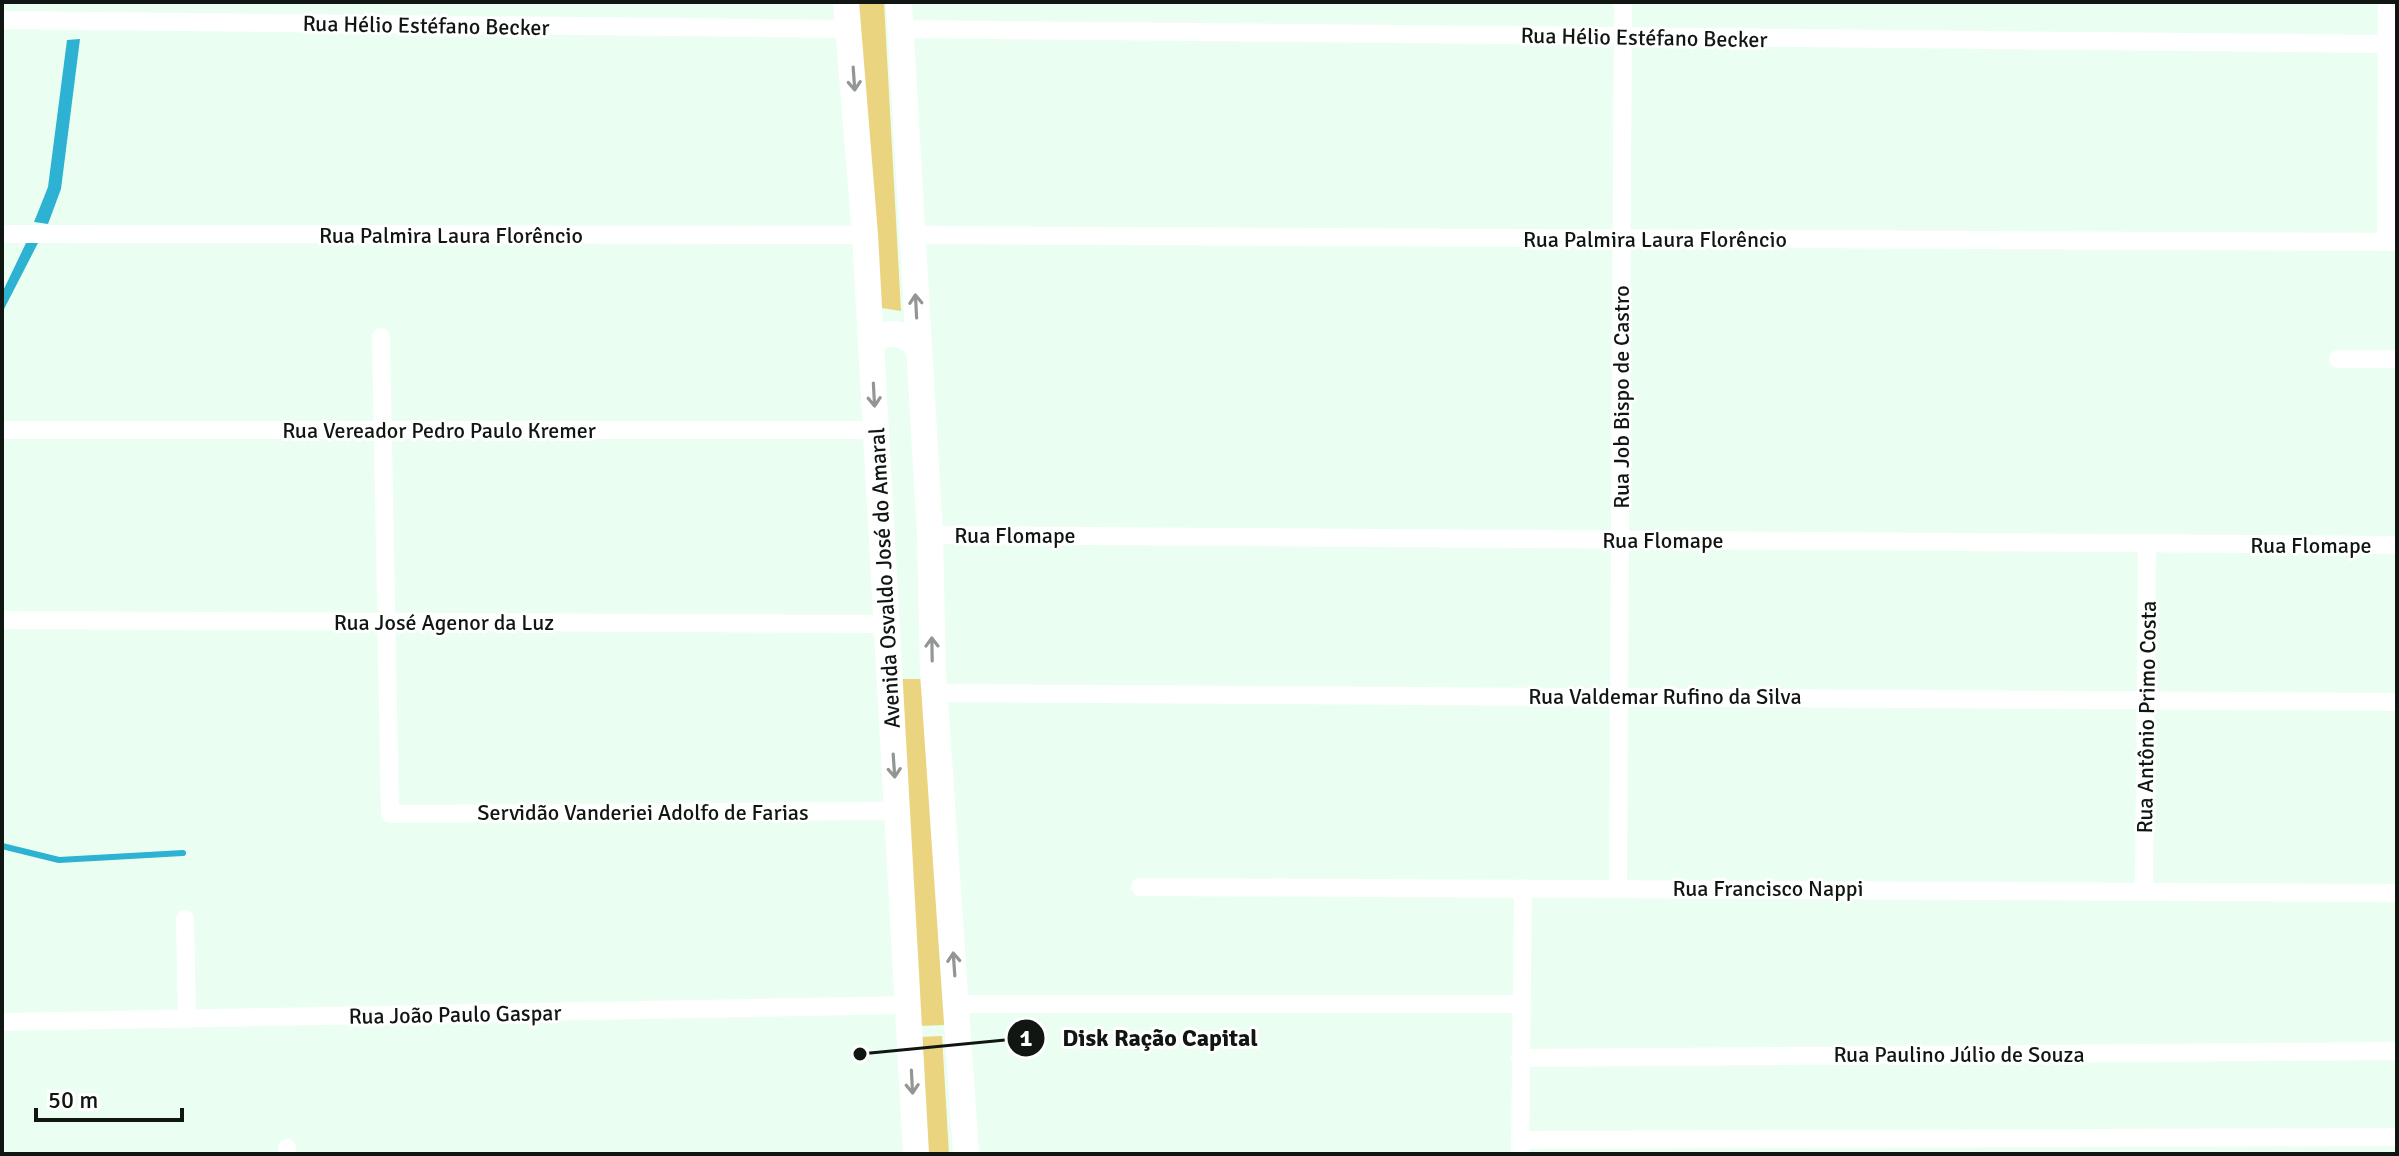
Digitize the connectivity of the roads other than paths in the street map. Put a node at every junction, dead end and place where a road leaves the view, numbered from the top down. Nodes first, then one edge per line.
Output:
1 (846, 2) edge
2 (899, 2) edge
3 (1623, 2) edge
4 (2387, 2) edge
5 (2, 20) edge
6 (850, 29) junction
7 (902, 29) junction
8 (1623, 37) junction
9 (2386, 44) junction
10 (2, 234) edge
11 (865, 235) junction
12 (912, 235) junction
13 (1622, 238) junction
14 (2391, 242) edge
15 (381, 337) dead end
16 (871, 342) junction
17 (919, 349) junction
18 (2338, 359) dead end
19 (2397, 359) edge
20 (2, 430) edge
21 (876, 430) junction
22 (382, 431) junction
23 (930, 535) junction
24 (1620, 540) junction
25 (2147, 544) junction
26 (2397, 545) edge
27 (2, 620) edge
28 (386, 621) junction
29 (886, 624) junction
30 (934, 693) junction
31 (1619, 695) junction
32 (2146, 700) junction
33 (2397, 702) edge
34 (897, 811) junction
35 (1140, 887) dead end
36 (1523, 888) junction
37 (1618, 888) junction
38 (2144, 890) junction
39 (2397, 893) edge
40 (185, 919) dead end
41 (957, 1004) junction
42 (1521, 1004) junction
43 (908, 1005) junction
44 (187, 1019) junction
45 (2, 1022) edge
46 (2397, 1051) edge
47 (1520, 1058) junction
48 (2397, 1137) edge
49 (1520, 1147) edge
50 (916, 1154) edge
51 (966, 1154) edge

1 - 6 main road, Avenida Osvaldo José do Amaral
2 - 7 main road, Avenida Osvaldo José do Amaral
3 - 8 street, Rua Job Bispo de Castro
4 - 9 street
5 - 6 street, Rua Hélio Estéfano Becker
6 -> 11 main road, Avenida Osvaldo José do Amaral
7 - 8 street, Rua Hélio Estéfano Becker
7 - 12 main road, Avenida Osvaldo José do Amaral
8 - 9 street, Rua Hélio Estéfano Becker
8 - 13 street, Rua Job Bispo de Castro
9 - 14 street
10 - 11 street, Rua Palmira Laura Florêncio
11 - 16 main road, Avenida Osvaldo José do Amaral
12 - 13 street, Rua Palmira Laura Florêncio
17 -> 12 main road, Avenida Osvaldo José do Amaral
13 - 14 street, Rua Palmira Laura Florêncio
13 - 24 street, Rua Job Bispo de Castro
15 - 22 street
16 - 17 main road
16 -> 21 main road, Avenida Osvaldo José do Amaral
17 - 23 main road, Avenida Osvaldo José do Amaral
18 - 19 street
20 - 22 street, Rua Vereador Pedro Paulo Kremer
21 - 22 street, Rua Vereador Pedro Paulo Kremer
21 - 29 main road, Avenida Osvaldo José do Amaral
22 - 28 street
23 - 24 street, Rua Flomape
30 -> 23 main road, Avenida Osvaldo José do Amaral
24 - 25 street, Rua Flomape
24 - 31 street, Rua Job Bispo de Castro
25 - 26 street, Rua Flomape
25 - 32 street, Rua Antônio Primo Costa
27 - 28 street, Rua José Agenor da Luz
28 - 29 street, Rua José Agenor da Luz
28 - 34 street, Servidão Vanderiei Adolfo de Farias
29 -> 34 main road, Avenida Osvaldo José do Amaral
30 - 31 street, Rua Valdemar Rufino da Silva
41 -> 30 main road, Avenida Osvaldo José do Amaral
31 - 32 street, Rua Valdemar Rufino da Silva
31 - 37 street, Rua Job Bispo de Castro
32 - 33 street, Rua Valdemar Rufino da Silva
32 - 38 street, Rua Antônio Primo Costa
34 - 43 main road, Avenida Osvaldo José do Amaral
35 - 36 street, Rua Francisco Nappi
36 - 37 street, Rua Francisco Nappi
36 - 42 street
37 - 38 street, Rua Francisco Nappi
38 - 39 street, Rua Francisco Nappi
40 - 44 street
41 - 42 street
41 - 51 main road, Avenida Osvaldo José do Amaral
42 - 47 street
43 - 44 street, Rua João Paulo Gaspar
43 -> 50 main road, Avenida Osvaldo José do Amaral
44 - 45 street, Rua João Paulo Gaspar
46 - 47 street, Rua Paulino Júlio de Souza
47 - 49 street
48 - 49 street

